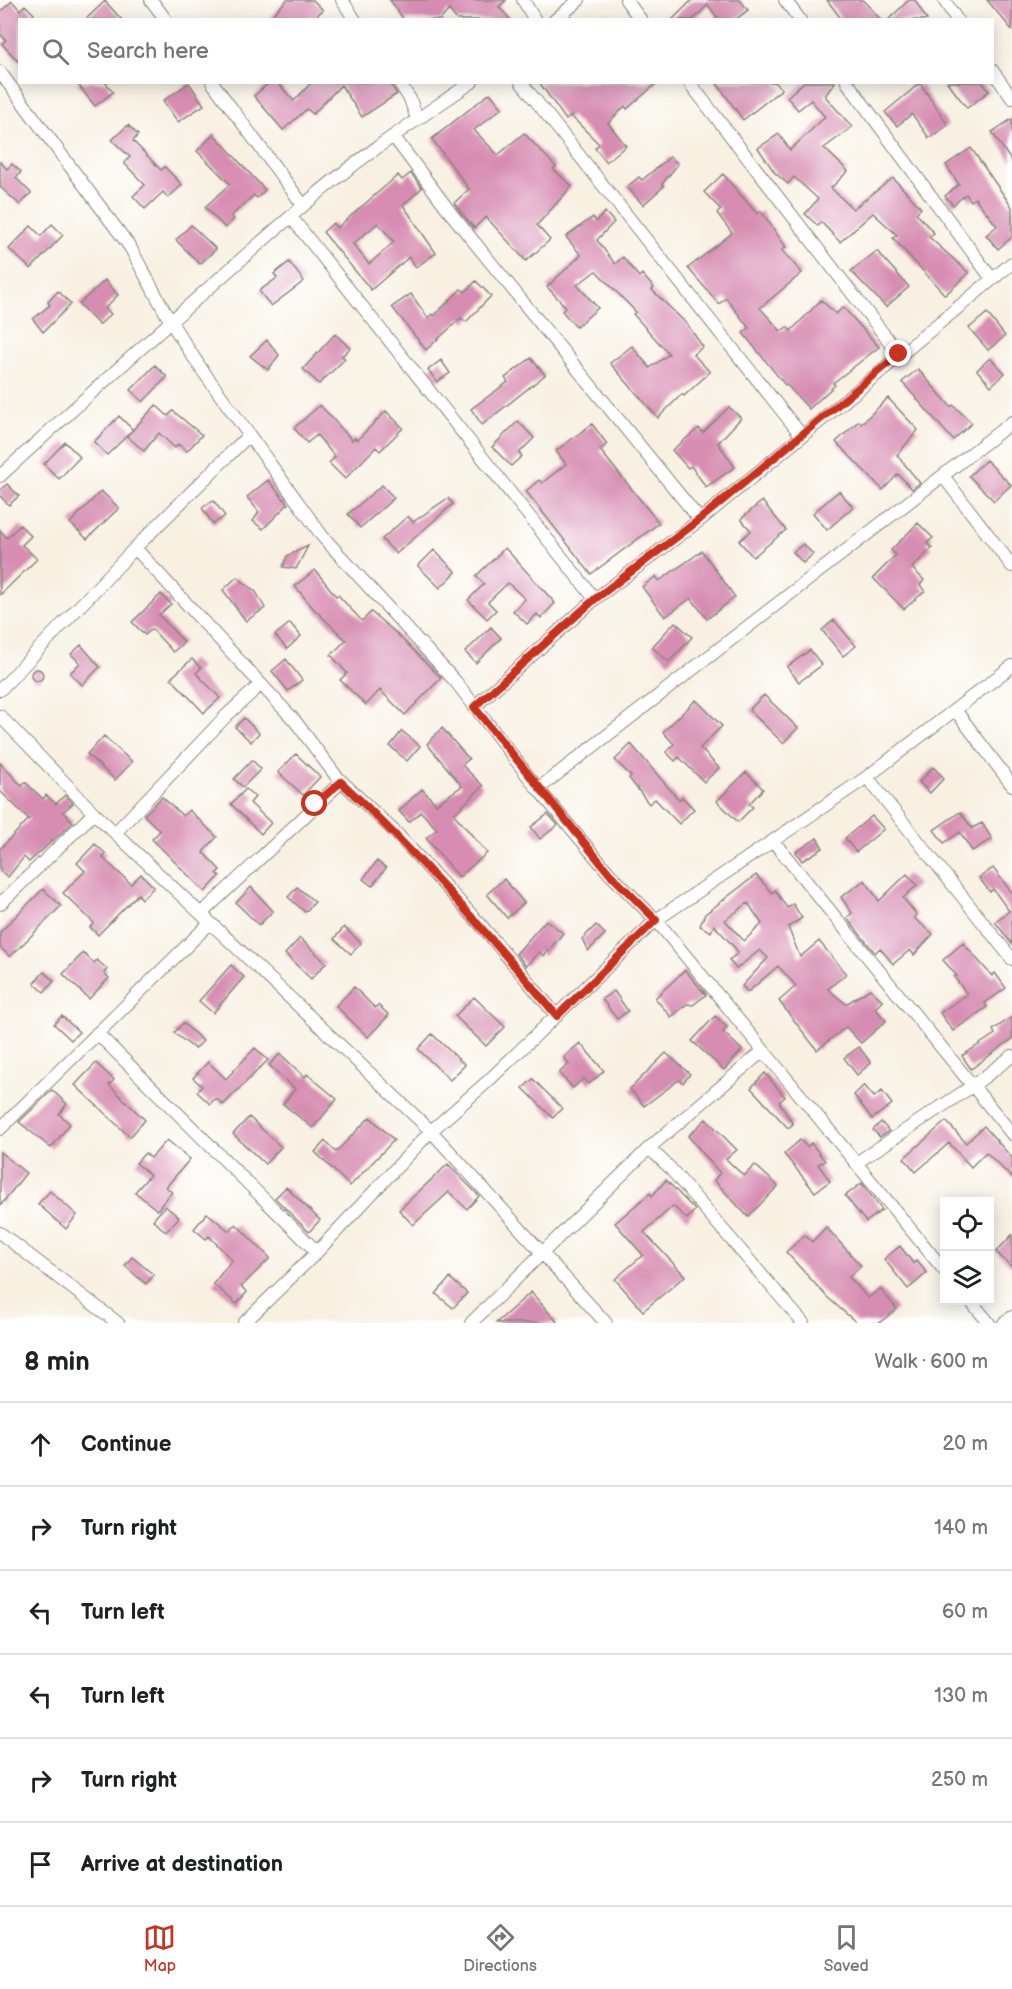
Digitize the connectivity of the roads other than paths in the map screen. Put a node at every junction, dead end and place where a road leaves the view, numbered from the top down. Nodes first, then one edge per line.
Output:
1 (151, 0) edge
2 (342, 0) edge
3 (523, 0) edge
4 (579, 0) edge
5 (626, 0) edge
6 (785, 0) edge
7 (944, 0) edge
8 (164, 18) edge
9 (354, 18) edge
10 (534, 18) edge
11 (557, 18) edge
12 (640, 18) edge
13 (798, 18) edge
14 (956, 18) edge
15 (994, 71) edge
16 (0, 72) edge
17 (213, 84) edge
18 (400, 84) edge
19 (469, 84) edge
20 (523, 84) edge
21 (691, 84) edge
22 (848, 84) edge
23 (1012, 98) edge
24 (417, 119) junction
25 (394, 136) junction
26 (303, 205) junction
27 (291, 217) junction
28 (1012, 263) edge
29 (992, 279) junction
30 (170, 321) junction
31 (899, 354) junction
32 (1012, 422) edge
33 (248, 436) junction
34 (802, 436) junction
35 (0, 476) edge
36 (943, 476) junction
37 (699, 520) junction
38 (135, 548) junction
39 (1012, 566) edge
40 (595, 599) junction
41 (1012, 666) edge
42 (260, 685) junction
43 (0, 690) edge
44 (474, 707) junction
45 (956, 711) junction
46 (0, 716) edge
47 (867, 777) junction
48 (341, 782) junction
49 (1012, 785) edge
50 (538, 789) junction
51 (94, 813) junction
52 (115, 833) junction
53 (774, 842) junction
54 (0, 904) edge
55 (201, 914) junction
56 (656, 920) junction
57 (210, 923) junction
58 (1012, 959) edge
59 (557, 1016) junction
60 (97, 1033) junction
61 (763, 1051) junction
62 (1012, 1056) edge
63 (974, 1085) junction
64 (0, 1130) edge
65 (431, 1131) junction
66 (1012, 1134) edge
67 (649, 1148) junction
68 (856, 1163) junction
69 (0, 1233) edge
70 (317, 1251) junction
71 (543, 1253) junction
72 (940, 1264) edge
73 (974, 1305) edge
74 (1012, 1317) edge
75 (118, 1323) edge
76 (244, 1323) edge
77 (471, 1323) edge
78 (606, 1323) edge
79 (803, 1323) edge
80 (989, 1323) edge
81 (1004, 1323) edge

1 - 8 street
2 - 9 street
3 - 10 street
4 - 11 street
5 - 12 street
6 - 13 street
7 - 14 street
15 - 23 street
16 - 30 street
17 - 26 street
18 - 24 street
19 - 24 street
20 - 34 street
21 - 31 street
22 - 29 street
24 - 25 street
25 - 26 street
25 - 37 street
26 - 27 street
27 - 30 street
27 - 40 street
28 - 29 street
29 - 31 street
30 - 33 street
30 - 35 street
31 - 34 street
32 - 36 street
33 - 38 street
33 - 44 street
34 - 37 street
36 - 39 street
36 - 50 street
37 - 40 street
38 - 42 street
38 - 43 street
40 - 44 street
41 - 45 street
42 - 48 street
42 - 52 street
44 - 50 street
45 - 47 street
45 - 49 street
46 - 51 street
47 - 53 street
47 - 58 street
48 - 55 street
48 - 59 street
50 - 56 street
51 - 52 street
51 - 54 street
52 - 55 street
53 - 56 street
53 - 63 street
55 - 57 street
56 - 59 street
56 - 61 street
57 - 60 street
57 - 65 street
59 - 65 street
60 - 64 street
60 - 70 street
61 - 67 street
61 - 68 street
62 - 63 street
63 - 66 street
63 - 68 street
65 - 70 street
65 - 71 street
67 - 71 street
67 - 79 street
68 - 72 street
69 - 75 street
70 - 76 street
71 - 77 street
71 - 78 street
73 - 80 street
74 - 81 street

